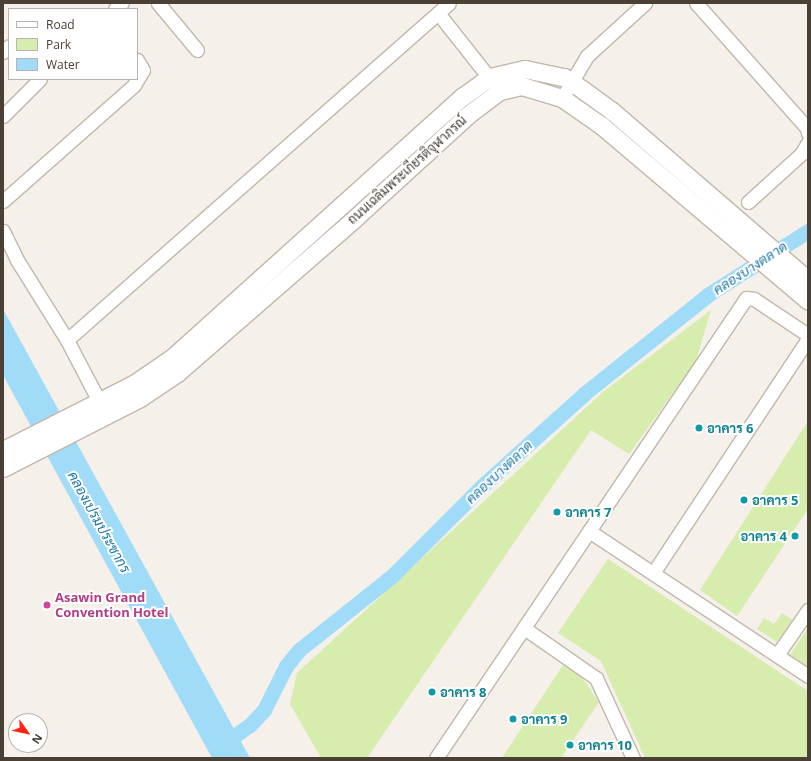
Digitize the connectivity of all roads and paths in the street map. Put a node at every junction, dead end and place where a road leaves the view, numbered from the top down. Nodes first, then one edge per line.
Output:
1 (158, 3) edge
2 (449, 3) edge
3 (645, 3) edge
4 (696, 3) edge
5 (438, 13) junction
6 (197, 50) dead end
7 (138, 62) edge
8 (490, 77) junction
9 (138, 78) edge
10 (39, 80) edge
11 (137, 80) edge
12 (570, 82) junction
13 (500, 91) junction
14 (562, 98) junction
15 (3, 116) edge
16 (808, 133) edge
17 (808, 142) edge
18 (3, 201) edge
19 (748, 202) dead end
20 (721, 217) junction
21 (3, 232) edge
22 (808, 280) edge
23 (805, 298) edge
24 (808, 336) edge
25 (808, 339) edge
26 (67, 340) junction
27 (97, 412) junction
28 (5, 458) edge
29 (589, 531) junction
30 (653, 573) junction
31 (808, 610) edge
32 (524, 628) junction
33 (777, 655) junction
34 (808, 676) edge
35 (632, 757) edge
36 (436, 758) edge

1 - 6 street
2 - 5 street
3 - 12 street
4 - 16 street
5 - 8 street
5 - 26 street
7 - 9 street
8 - 12 street, ถนนเฉลิมพระเกียรติจุฬาภรณ์
8 - 13 street
8 - 27 street, ถนนเฉลิมพระเกียรติจุฬาภรณ์
10 - 15 street
11 - 18 street
12 - 14 street
12 - 20 street, ถนนเฉลิมพระเกียรติจุฬาภรณ์
13 - 14 street, ถนนเฉลิมพระเกียรติจุฬาภรณ์
13 - 27 street, ถนนเฉลิมพระเกียรติจุฬาภรณ์
14 - 20 street, ถนนเฉลิมพระเกียรติจุฬาภรณ์
17 - 19 street
20 - 22 street, ถนนเฉลิมพระเกียรติจุฬาภรณ์
20 - 23 street, ถนนเฉลิมพระเกียรติจุฬาภรณ์
21 - 26 street
24 - 29 street
25 - 30 street
26 - 27 street
27 - 28 street, ถนนเฉลิมพระเกียรติจุฬาภรณ์
29 - 30 street
29 - 32 street
30 - 33 street
31 - 33 street
32 - 35 street
32 - 36 street
33 - 34 street

